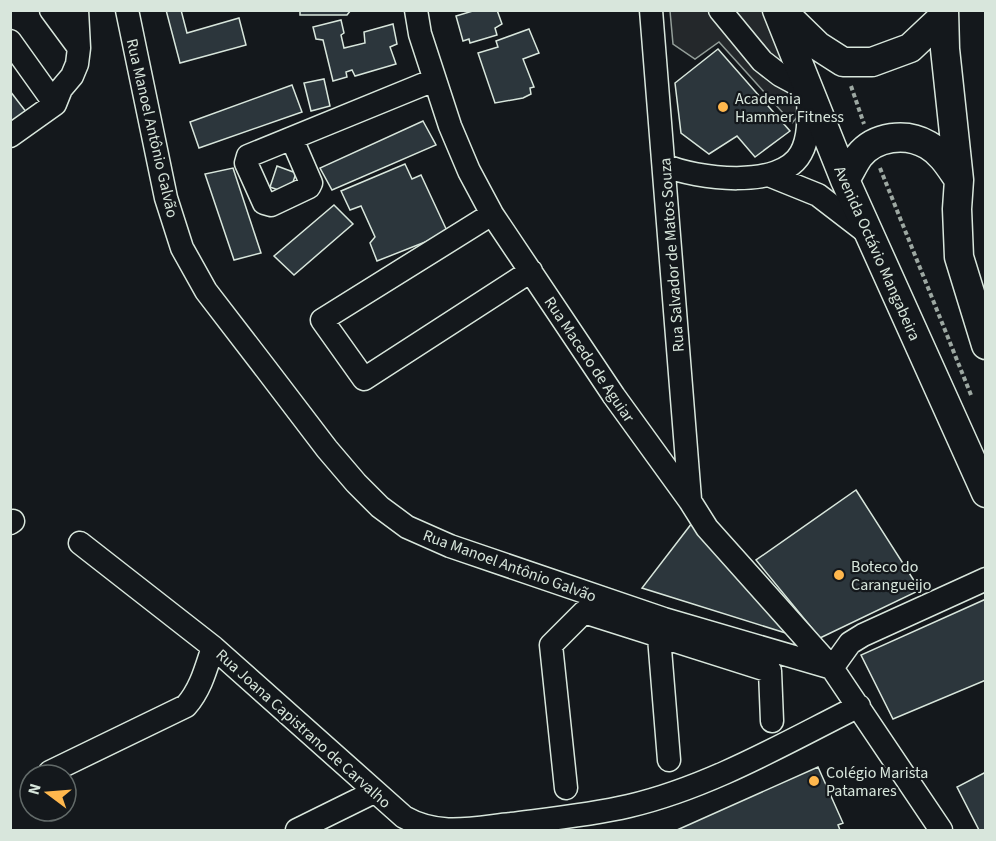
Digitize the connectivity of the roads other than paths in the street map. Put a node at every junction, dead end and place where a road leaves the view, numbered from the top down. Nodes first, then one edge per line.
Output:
1 (51, 10) edge
2 (78, 10) edge
3 (128, 10) edge
4 (416, 10) edge
5 (651, 10) edge
6 (720, 10) edge
7 (779, 10) edge
8 (944, 13) edge
9 (10, 42) edge
10 (79, 48) junction
11 (434, 80) junction
12 (808, 90) junction
13 (55, 104) junction
14 (10, 136) edge
15 (292, 139) dead end
16 (664, 165) junction
17 (771, 176) junction
18 (845, 180) junction
19 (959, 180) junction
20 (492, 214) junction
21 (871, 236) junction
22 (531, 270) junction
23 (986, 345) edge
24 (986, 493) edge
25 (690, 501) junction
26 (80, 543) dead end
27 (986, 579) edge
28 (587, 603) junction
29 (662, 628) junction
30 (213, 647) junction
31 (832, 668) junction
32 (859, 706) junction
33 (772, 721) dead end
34 (669, 760) dead end
35 (69, 763) edge
36 (566, 788) dead end
37 (374, 792) junction
38 (297, 831) edge
39 (941, 831) edge

1 - 10 street
2 - 10 street
3 - 28 street, Rua Manoel Antônio Galvão
4 - 11 street, Rua Macedo de Aguiar
5 - 16 street, Rua Salvador de Matos Souza
6 - 12 street
7 - 8 main road
7 - 12 main road, Avenida Octávio Mangabeira
8 - 19 main road
9 - 13 street
10 - 13 street
11 - 15 street
11 - 20 street, Rua Macedo de Aguiar
12 - 17 street
12 - 18 main road, Avenida Octávio Mangabeira
13 - 14 street
16 - 17 street
16 - 25 street, Rua Salvador de Matos Souza
17 - 21 street
18 - 19 main road
18 - 21 main road, Avenida Octávio Mangabeira
19 - 23 main road
20 - 22 street, Rua Macedo de Aguiar
20 - 22 street
21 - 24 main road, Avenida Octávio Mangabeira
22 - 25 street, Rua Macedo de Aguiar
25 - 31 street, Rua Macedo de Aguiar
26 - 30 street, Rua Joana Capistrano de Carvalho
27 - 31 street
28 - 29 street, Rua Manoel Antônio Galvão
28 - 36 street
29 - 31 street, Rua Manoel Antônio Galvão
29 - 33 street
29 - 34 street
30 - 35 street
30 - 37 street, Rua Joana Capistrano de Carvalho
31 - 32 street
32 - 37 street, Rua Joana Capistrano de Carvalho
32 - 39 street
37 - 38 street

